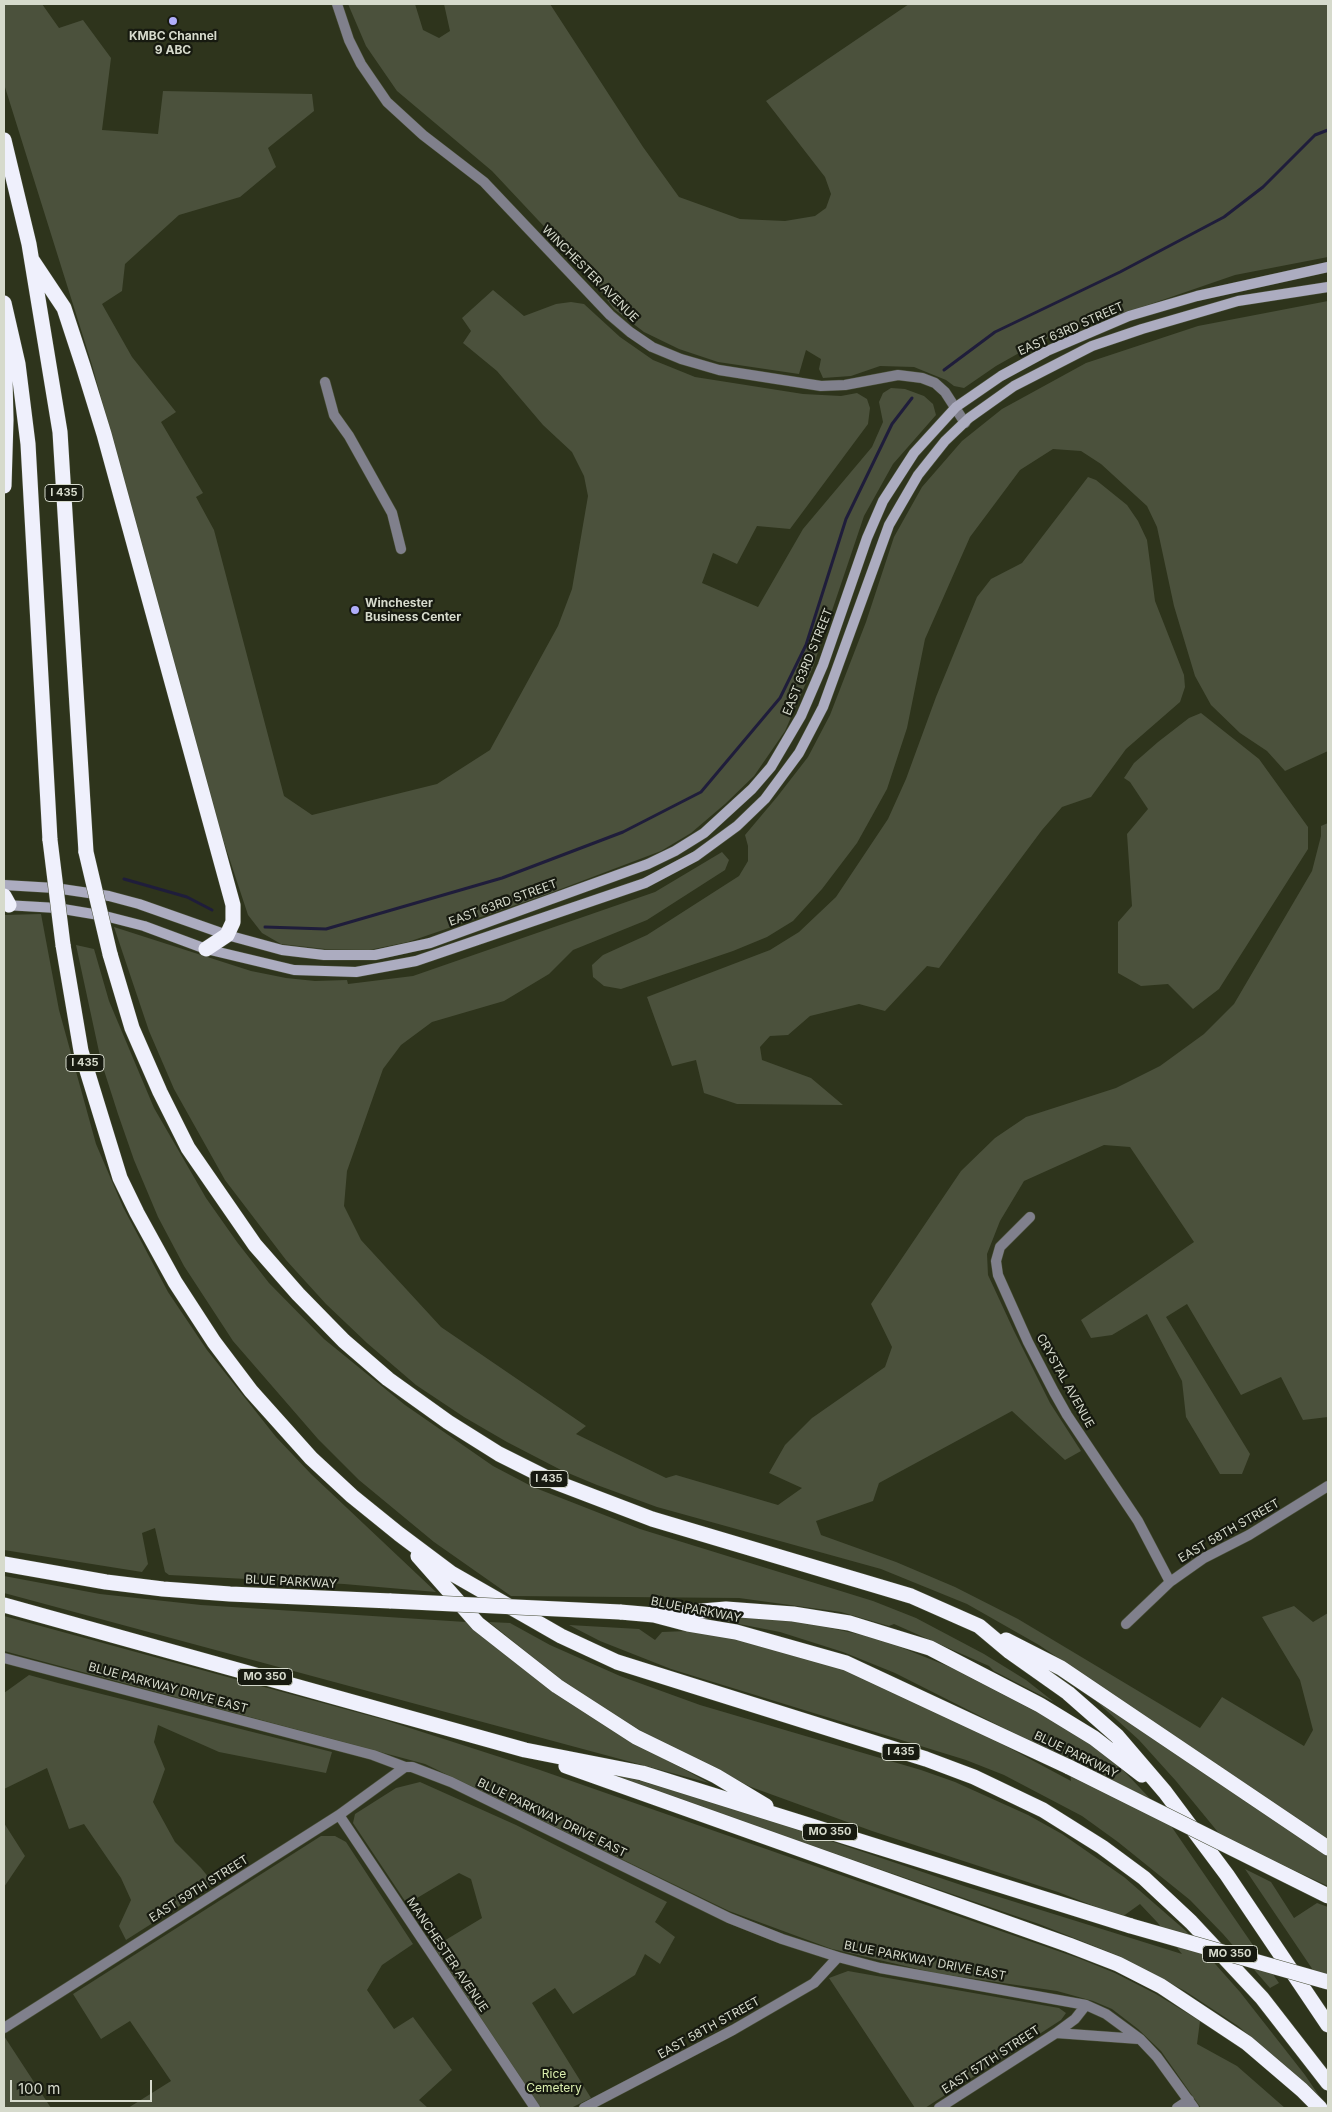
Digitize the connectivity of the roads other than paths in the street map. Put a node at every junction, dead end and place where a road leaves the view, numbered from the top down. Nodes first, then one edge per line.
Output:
1 (337, 4) edge
2 (4, 140) edge
3 (32, 260) junction
4 (1328, 267) edge
5 (1328, 287) edge
6 (4, 303) edge
7 (4, 337) edge
8 (325, 382) dead end
9 (956, 407) junction
10 (965, 422) junction
11 (4, 486) edge
12 (401, 549) dead end
13 (4, 885) edge
14 (6, 902) edge
15 (227, 935) junction
16 (206, 949) junction
17 (1030, 1217) dead end
18 (1328, 1486) edge
19 (399, 1534) junction
20 (4, 1564) edge
21 (1170, 1582) junction
22 (4, 1605) edge
23 (654, 1615) junction
24 (1126, 1624) dead end
25 (979, 1626) junction
26 (4, 1658) edge
27 (525, 1750) junction
28 (405, 1767) junction
29 (1166, 1792) junction
30 (339, 1815) junction
31 (789, 1819) junction
32 (1328, 1848) edge
33 (1328, 1896) edge
34 (838, 1957) junction
35 (1328, 1982) edge
36 (1086, 2005) junction
37 (1328, 2025) edge
38 (4, 2028) edge
39 (1056, 2033) junction
40 (1140, 2039) junction
41 (1328, 2083) edge
42 (1192, 2104) edge
43 (535, 2108) edge
44 (584, 2108) edge
45 (939, 2108) edge
46 (1177, 2108) edge
47 (1320, 2108) edge

1 - 9 street, WINCHESTER AVENUE
2 - 3 highway, I 435
3 - 15 highway
3 - 25 highway, I 435, bridge
4 - 9 main road, EAST 63RD STREET
5 - 10 main road, EAST 63RD STREET
6 - 19 highway, I 435, bridge
7 - 11 highway
8 - 12 street
9 - 10 street, WINCHESTER AVENUE
9 - 15 main road, EAST 63RD STREET
10 - 16 main road, EAST 63RD STREET
13 - 15 main road, EAST 63RD STREET
14 - 16 main road, EAST 63RD STREET
15 - 16 highway
17 - 21 street, CRYSTAL AVENUE
18 - 21 street, EAST 58TH STREET
19 - 31 highway
19 - 41 highway, I 435
20 - 23 highway, BLUE PARKWAY, bridge
21 - 24 street, EAST 58TH STREET
22 - 27 highway, MO 350
23 - 29 highway
23 - 33 highway, BLUE PARKWAY, bridge
25 - 29 highway, I 435
25 - 32 highway
26 - 28 street, BLUE PARKWAY DRIVE EAST
27 - 31 highway, MO 350
27 - 47 highway
28 - 30 street, EAST 59TH STREET
28 - 34 street, BLUE PARKWAY DRIVE EAST
29 - 37 highway, I 435
30 - 38 street, EAST 59TH STREET
30 - 43 street, MANCHESTER AVENUE
31 - 35 highway, MO 350, bridge
34 - 36 street, BLUE PARKWAY DRIVE EAST
34 - 44 street, EAST 58TH STREET
36 - 39 street, EAST 57TH STREET
36 - 40 street, BLUE PARKWAY DRIVE EAST
39 - 40 street, EAST 57TH STREET
39 - 45 street, EAST 57TH STREET
40 - 42 street, BLUE PARKWAY DRIVE EAST
42 - 46 street

